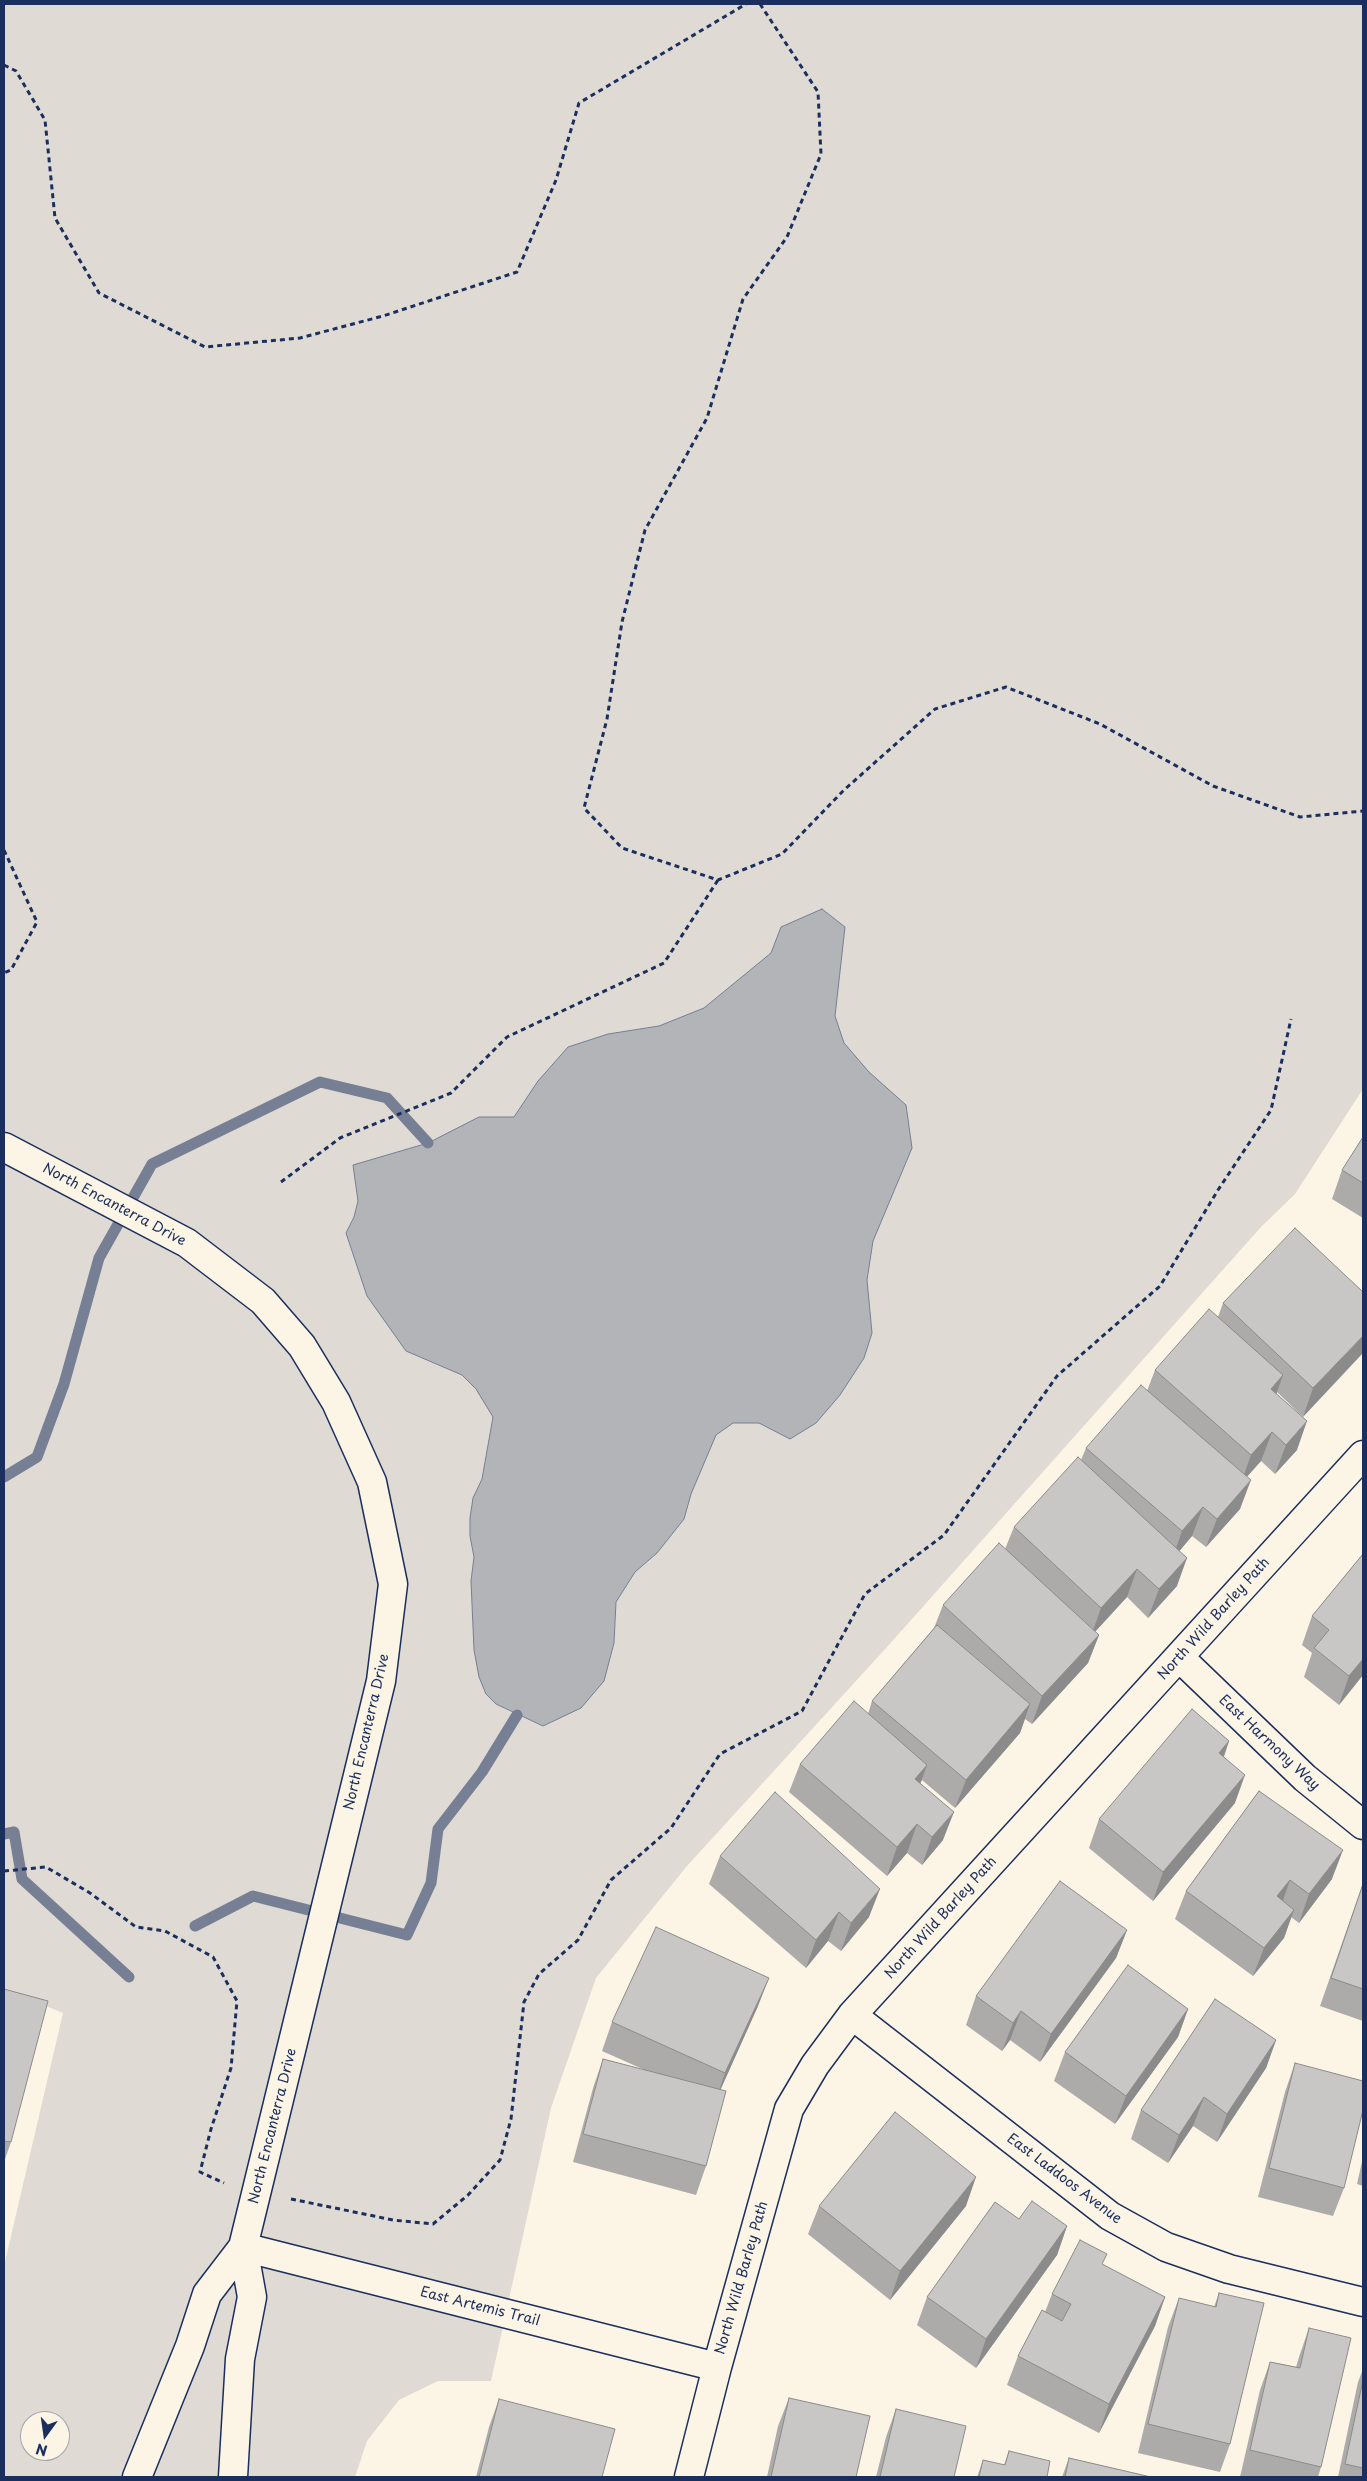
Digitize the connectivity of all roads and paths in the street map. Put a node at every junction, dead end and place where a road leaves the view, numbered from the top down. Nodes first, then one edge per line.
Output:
1 (746, 4) edge
2 (760, 4) edge
3 (4, 65) edge
4 (1363, 811) edge
5 (4, 850) edge
6 (718, 880) junction
7 (4, 972) edge
8 (1291, 1019) dead end
9 (4, 1147) edge
10 (281, 1182) dead end
11 (1363, 1455) edge
12 (1179, 1657) junction
13 (1363, 1825) edge
14 (4, 1871) edge
15 (852, 2015) junction
16 (256, 2192) junction
17 (243, 2247) junction
18 (1363, 2302) edge
19 (717, 2367) junction
20 (138, 2477) edge
21 (233, 2477) edge
22 (689, 2477) edge

1 - 3 path
2 - 6 path
4 - 6 path
5 - 7 path
6 - 10 path
8 - 16 path
9 - 16 street, North Encanterra Drive
11 - 12 street, North Wild Barley Path
12 - 13 street, East Harmony Way
12 - 15 street, North Wild Barley Path
14 - 16 path
15 - 18 street, East Laddoos Avenue
15 - 19 street, North Wild Barley Path
16 - 17 street, North Encanterra Drive
17 - 19 street, East Artemis Trail
17 - 20 street, North Encanterra Drive
17 - 21 street, North Encanterra Drive
19 - 22 street, North Wild Barley Path

